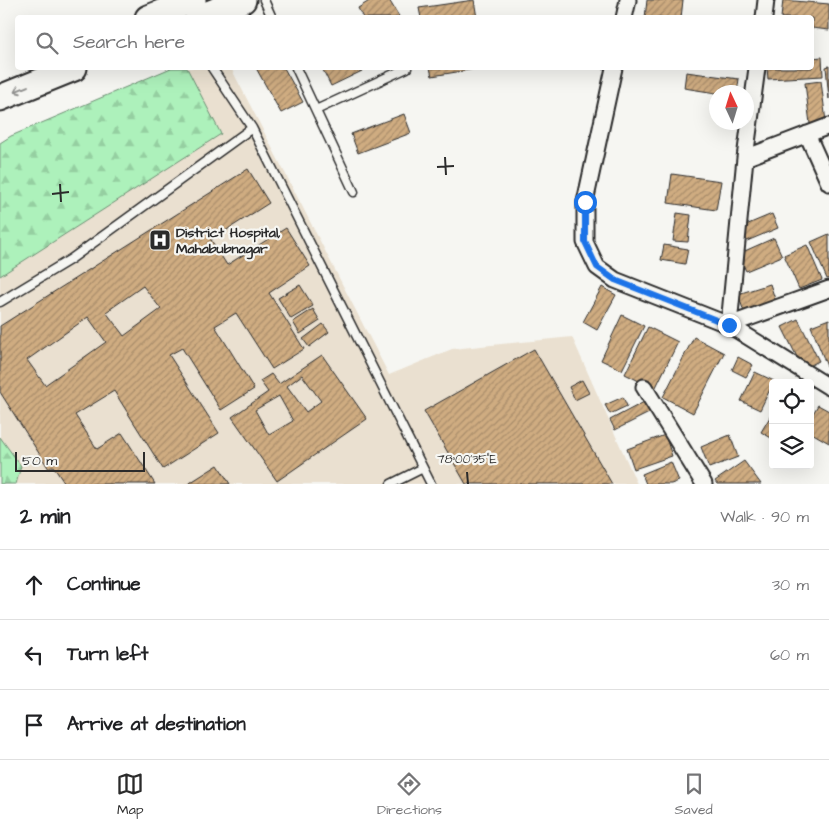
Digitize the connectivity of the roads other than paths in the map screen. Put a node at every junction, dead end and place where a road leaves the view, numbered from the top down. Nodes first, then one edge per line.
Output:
1 (243, 0) edge
2 (264, 0) edge
3 (628, 0) edge
4 (766, 0) edge
5 (180, 2) edge
6 (154, 15) edge
7 (206, 15) edge
8 (271, 15) edge
9 (625, 15) edge
10 (764, 15) edge
11 (24, 70) edge
12 (69, 70) edge
13 (213, 70) edge
14 (297, 70) edge
15 (403, 70) edge
16 (614, 70) edge
17 (757, 70) edge
18 (0, 80) edge
19 (0, 98) edge
20 (316, 110) junction
21 (829, 126) edge
22 (252, 128) junction
23 (807, 134) junction
24 (745, 158) junction
25 (829, 183) edge
26 (354, 192) dead end
27 (829, 289) edge
28 (0, 302) edge
29 (729, 325) junction
30 (829, 386) edge
31 (644, 388) dead end
32 (423, 468) junction
33 (391, 484) edge
34 (431, 484) edge
35 (704, 484) edge

1 - 7 highway
2 - 8 lane
3 - 9 street
4 - 10 street
5 - 6 highway
11 - 18 highway
12 -> 19 highway
13 - 22 lane
14 - 20 lane
15 - 20 lane
16 - 29 street
17 - 24 street
20 - 26 lane
21 - 23 street
22 - 28 lane
22 - 32 lane
23 - 24 street
23 - 25 street
24 - 29 street
27 - 29 street
29 - 30 street
31 - 35 street
32 - 33 lane
32 - 34 lane

